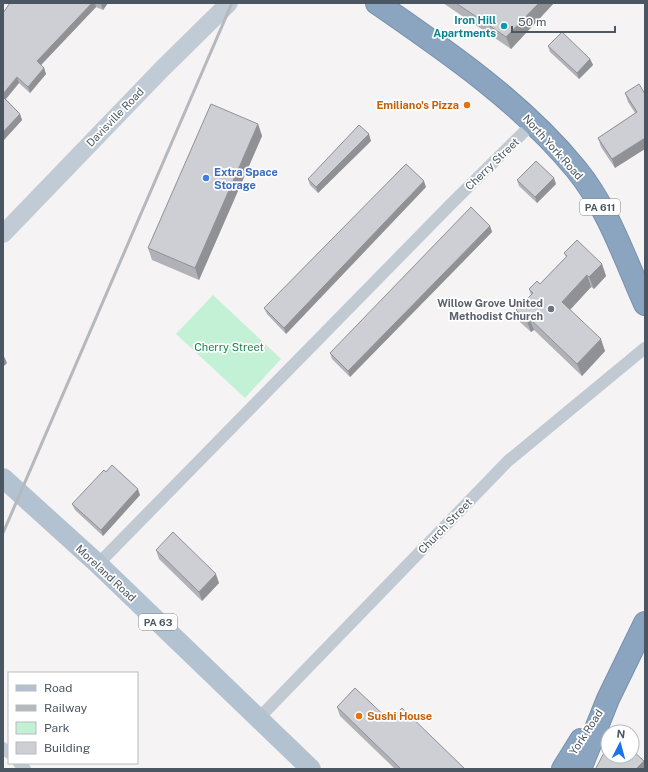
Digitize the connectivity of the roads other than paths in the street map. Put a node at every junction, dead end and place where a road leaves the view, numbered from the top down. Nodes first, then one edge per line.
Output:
1 (229, 3) edge
2 (377, 3) edge
3 (533, 123) junction
4 (3, 234) edge
5 (645, 304) edge
6 (645, 348) edge
7 (3, 478) edge
8 (98, 564) junction
9 (645, 622) edge
10 (608, 698) junction
11 (258, 719) junction
12 (311, 769) edge
13 (562, 769) edge
14 (580, 769) edge

1 - 4 street, Davisville Road
2 - 3 highway, North York Road / PA 611
3 - 5 highway, North York Road / PA 611
3 - 8 street, Cherry Street
6 - 11 street, Church Street
7 - 8 main road, Moreland Road / PA 63
8 - 11 main road, Moreland Road / PA 63
9 - 10 highway
10 - 13 highway, York Road
10 - 14 highway, York Road
11 - 12 main road, Moreland Road / PA 63

